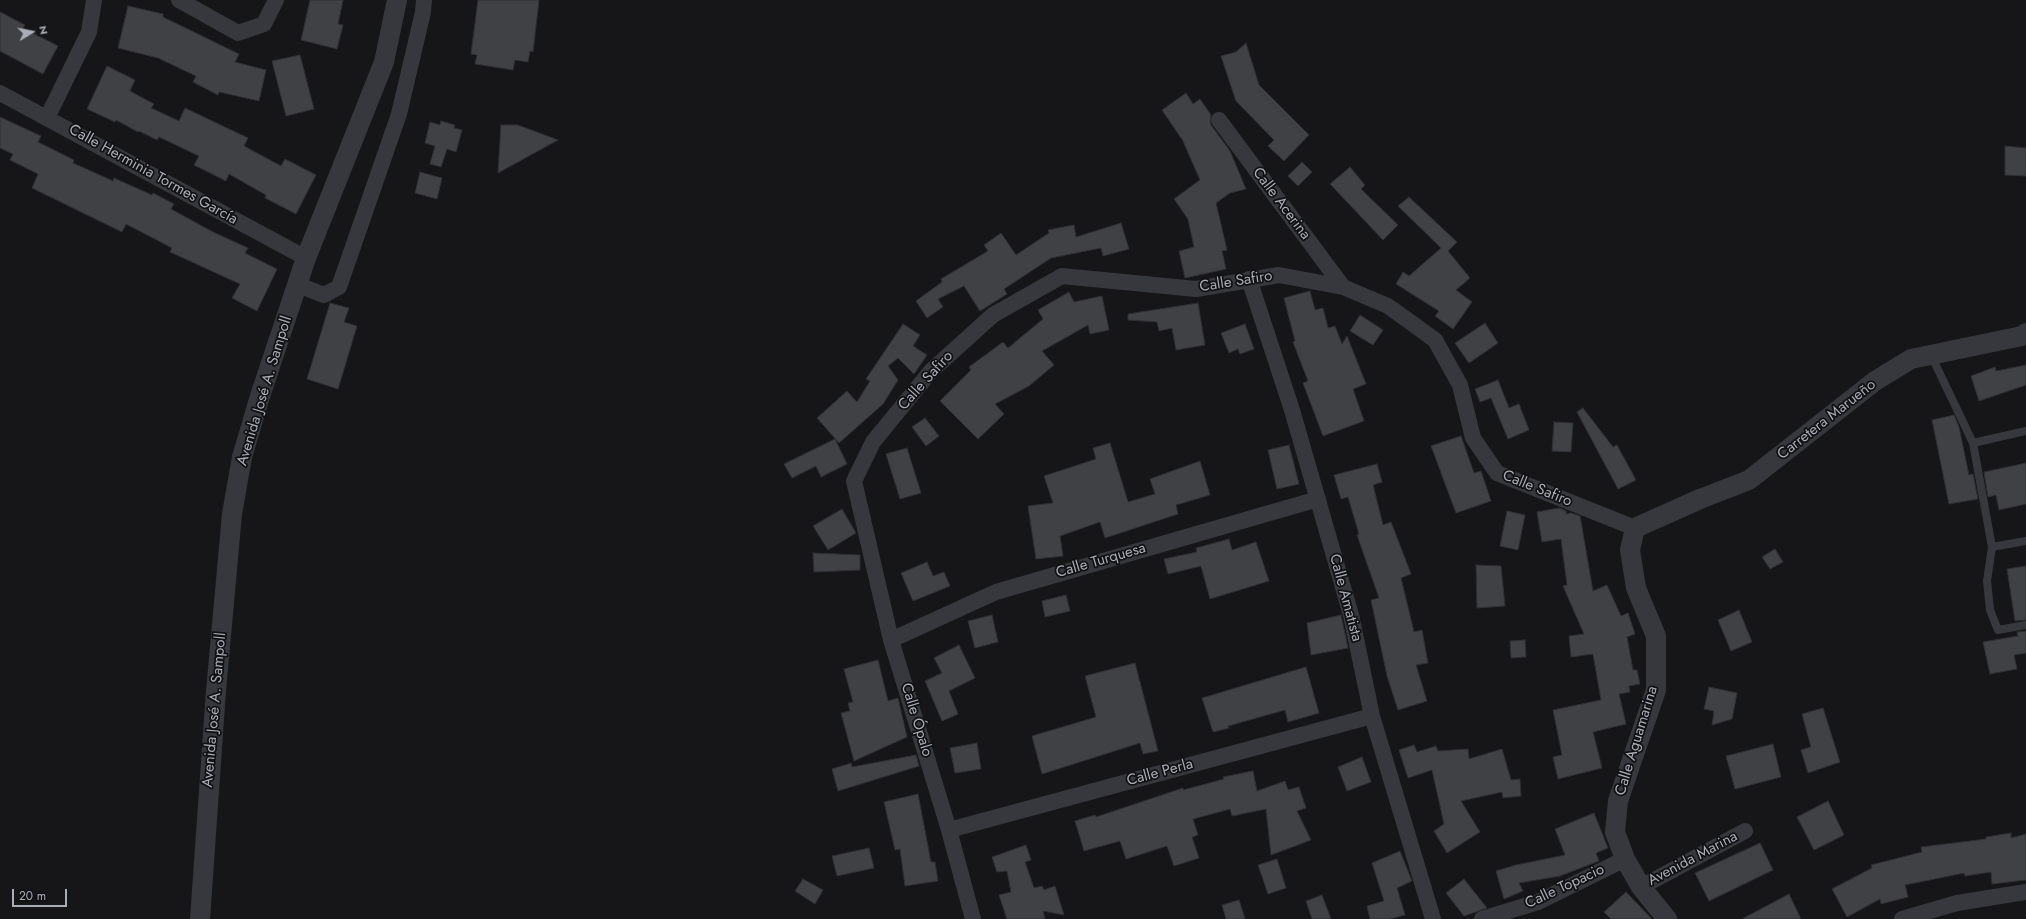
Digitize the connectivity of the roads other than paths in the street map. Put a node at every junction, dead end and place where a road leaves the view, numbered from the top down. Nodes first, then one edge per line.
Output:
1 (94, 0) edge
2 (179, 0) edge
3 (276, 0) edge
4 (397, 0) edge
5 (424, 0) edge
6 (0, 93) edge
7 (47, 118) junction
8 (1219, 120) dead end
9 (306, 258) junction
10 (1249, 279) junction
11 (298, 285) junction
12 (1343, 286) junction
13 (2026, 333) edge
14 (1930, 355) junction
15 (2026, 431) edge
16 (1973, 443) junction
17 (1318, 499) junction
18 (863, 521) joint
19 (1635, 528) junction
20 (2026, 541) edge
21 (1992, 548) junction
22 (2026, 625) edge
23 (892, 640) junction
24 (1372, 716) junction
25 (949, 830) junction
26 (1745, 831) dead end
27 (1625, 859) junction
28 (1640, 887) junction
29 (2026, 892) edge
30 (200, 919) edge
31 (972, 919) edge
32 (1433, 919) edge
33 (1482, 919) edge
34 (1667, 919) edge
35 (1902, 919) edge

1 - 7 street
2 - 3 street
4 - 9 street, Avenida José A. Sampoll
5 - 11 street
6 - 7 street, Calle Herminia Tormes García
7 - 9 street, Calle Herminia Tormes García
8 - 12 street, Calle Acerina
9 - 11 street, Avenida José A. Sampoll
10 - 12 street, Calle Safiro
10 - 17 street, Calle Amatista
10 - 18 street, Calle Safiro
11 - 30 street, Avenida José A. Sampoll
12 - 19 street, Calle Safiro
13 - 14 street, Carretera Marueño
14 - 16 lane
14 - 19 street, Carretera Marueño
15 - 16 lane
16 - 21 lane
17 - 23 street, Calle Turquesa
17 - 24 street, Calle Amatista
18 - 23 street, Calle Ópalo
19 - 27 street, Calle Aguamarina
20 - 21 lane
21 - 22 lane
23 - 25 street, Calle Ópalo
24 - 25 street, Calle Perla
24 - 32 street, Calle Amatista
25 - 31 street, Calle Ópalo
26 - 28 street, Avenida Marina
27 - 28 street, Calle Aguamarina
27 - 33 street, Calle Topacio
28 - 34 street, Calle Aguamarina
29 - 35 street

